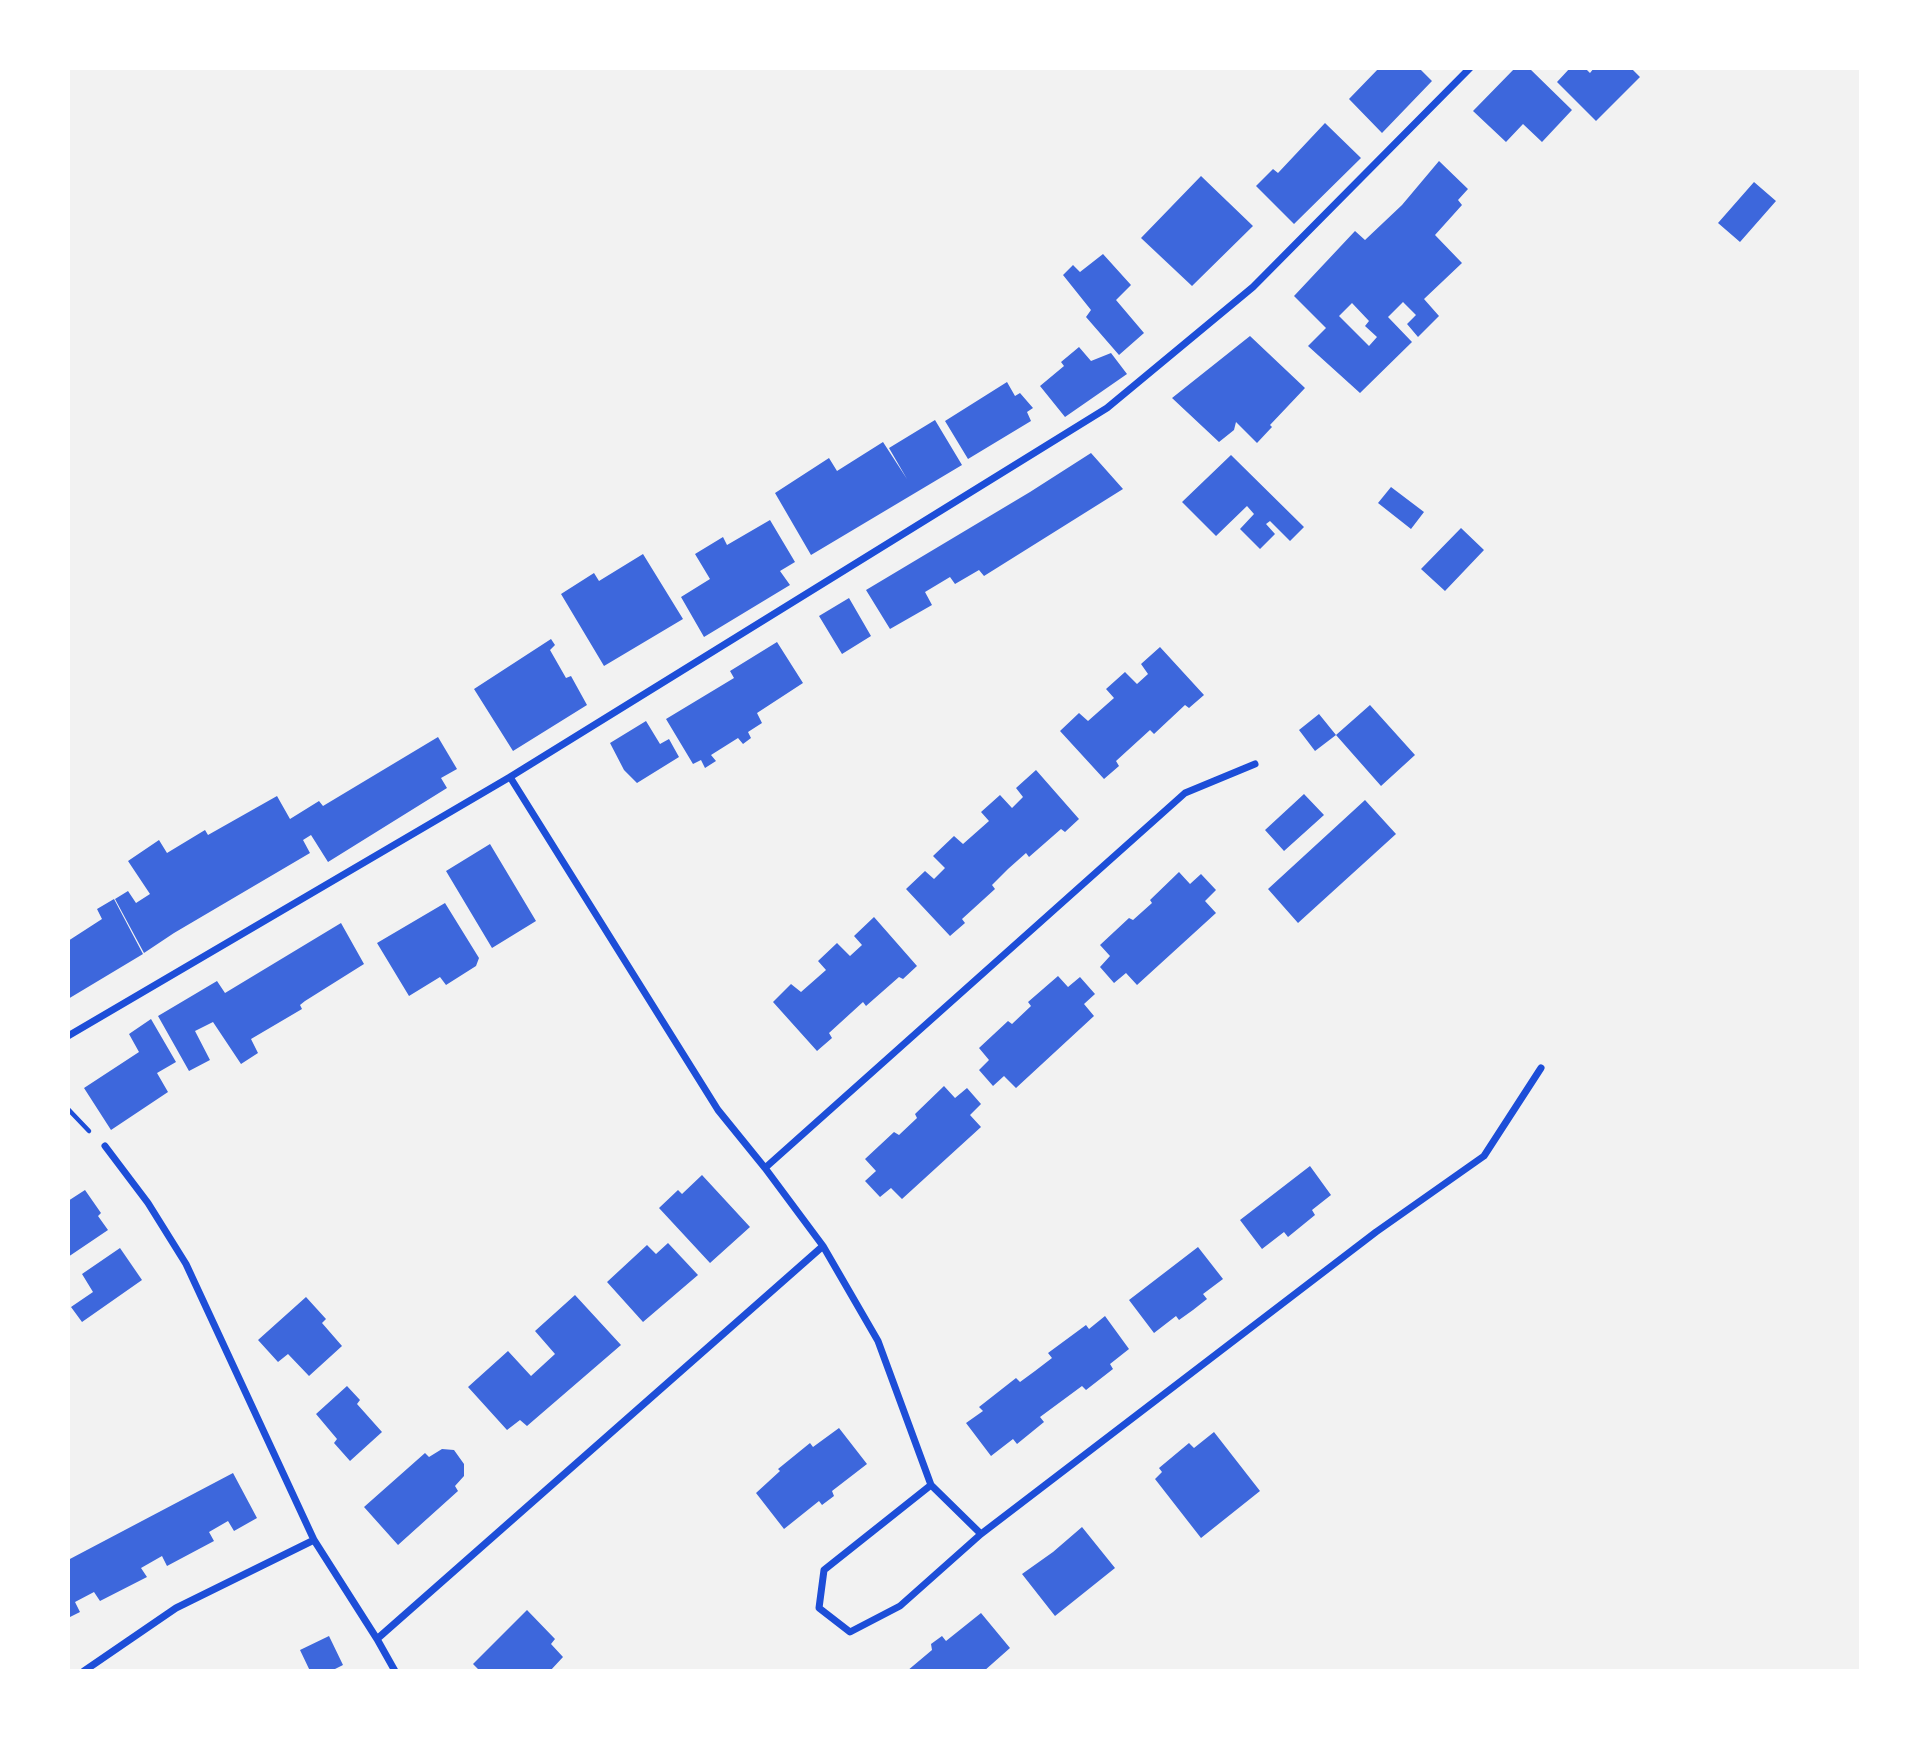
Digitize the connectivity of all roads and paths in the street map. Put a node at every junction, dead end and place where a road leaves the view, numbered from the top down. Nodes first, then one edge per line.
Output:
1 (1470, 68) edge
2 (1255, 764) dead end
3 (510, 777) junction
4 (68, 1036) edge
5 (1541, 1068) dead end
6 (68, 1109) edge
7 (105, 1146) joint
8 (765, 1168) junction
9 (823, 1246) junction
10 (931, 1485) junction
11 (981, 1534) junction
12 (313, 1540) junction
13 (377, 1639) junction
14 (84, 1671) edge
15 (395, 1671) edge

1 - 3 street
2 - 8 street
3 - 4 street
3 - 8 street
5 - 11 street
6 - 7 path
7 - 12 street
8 - 9 street
9 - 10 street
9 - 13 street
10 - 11 street
10 - 11 street
12 - 13 street
12 - 14 street
13 - 15 street

